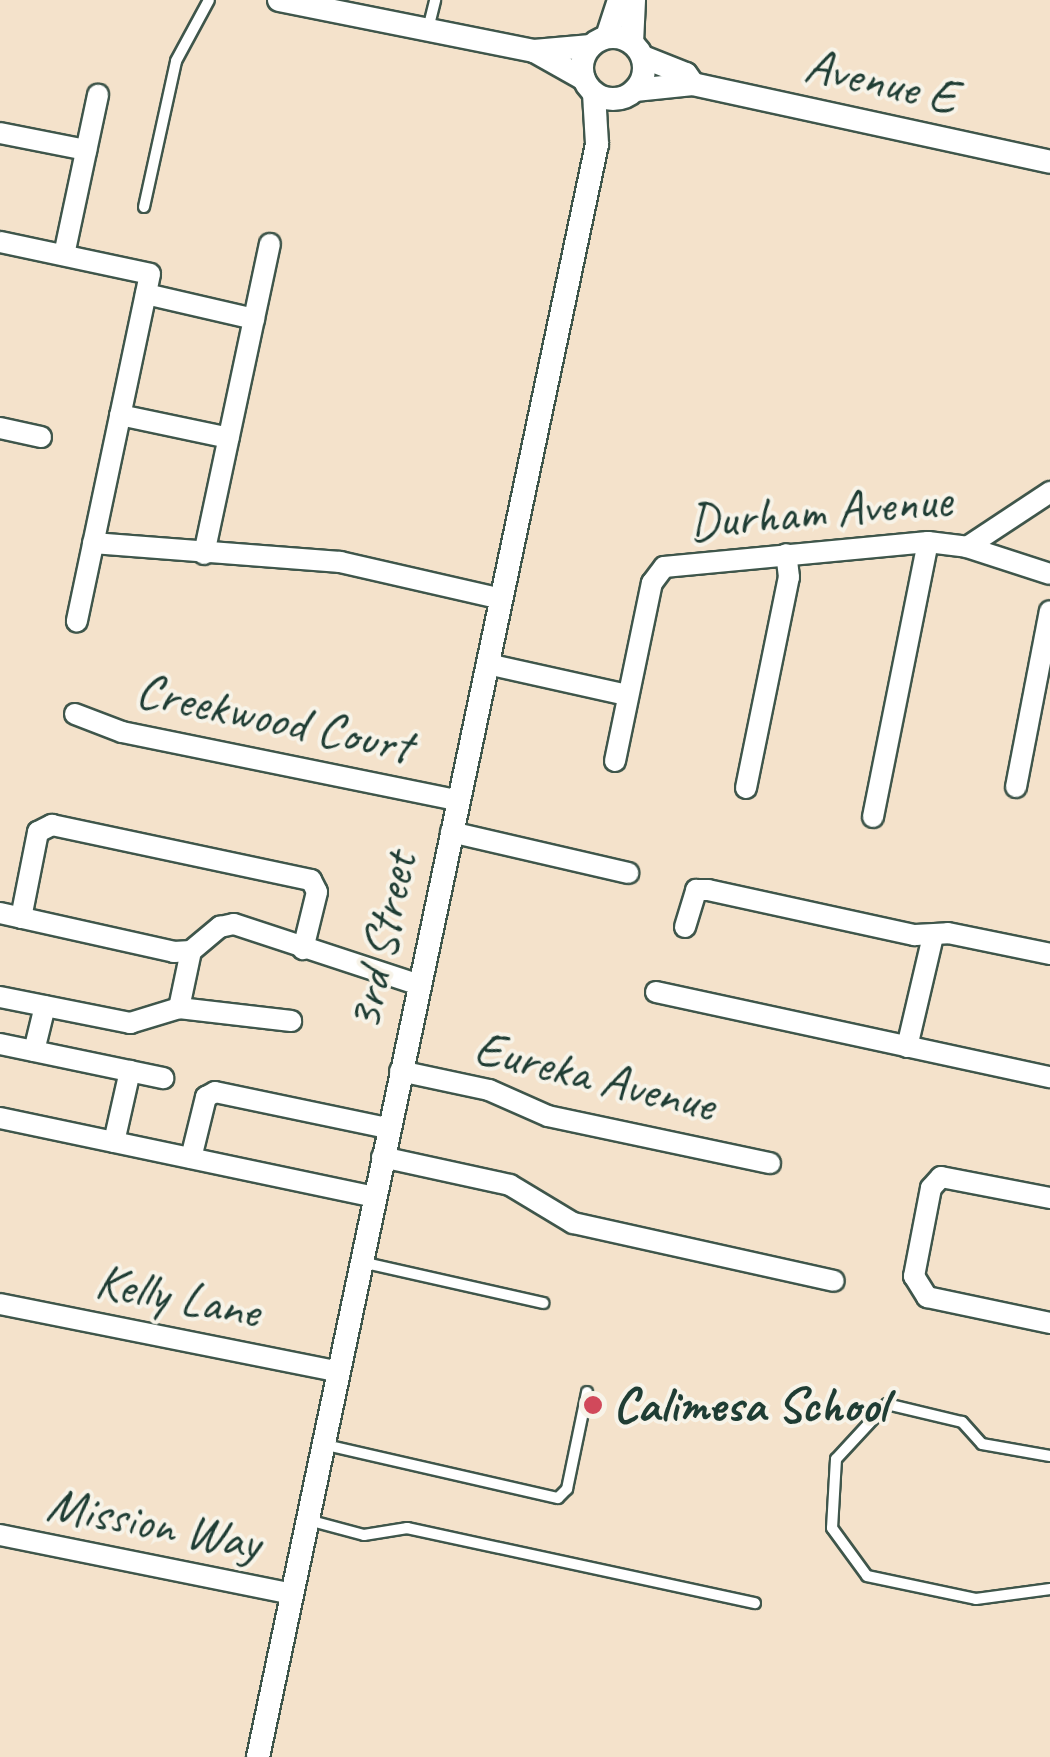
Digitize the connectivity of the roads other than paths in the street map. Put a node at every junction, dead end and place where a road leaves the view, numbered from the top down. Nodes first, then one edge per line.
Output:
1 (209, 0) edge
2 (280, 0) edge
3 (435, 0) edge
4 (619, 0) edge
5 (634, 0) edge
6 (428, 30) junction
7 (599, 41) junction
8 (637, 50) junction
9 (534, 51) junction
10 (693, 84) junction
11 (589, 86) junction
12 (628, 94) junction
13 (98, 95) dead end
14 (0, 132) edge
15 (597, 144) junction
16 (86, 150) junction
17 (1050, 162) edge
18 (144, 207) dead end
19 (0, 242) edge
20 (270, 244) dead end
21 (64, 255) junction
22 (146, 294) junction
23 (254, 319) junction
24 (120, 415) junction
25 (0, 428) edge
26 (41, 437) dead end
27 (229, 438) junction
28 (1050, 492) edge
29 (928, 542) junction
30 (94, 543) junction
31 (967, 547) junction
32 (204, 554) junction
33 (786, 554) junction
34 (1050, 574) edge
35 (500, 599) junction
36 (1050, 611) edge
37 (77, 621) dead end
38 (487, 664) junction
39 (627, 695) junction
40 (75, 714) dead end
41 (615, 761) dead end
42 (1016, 787) dead end
43 (746, 788) dead end
44 (458, 800) junction
45 (873, 817) dead end
46 (450, 832) junction
47 (628, 873) dead end
48 (10, 915) edge
49 (685, 926) dead end
50 (933, 936) junction
51 (303, 949) junction
52 (191, 951) junction
53 (1050, 954) edge
54 (417, 984) junction
55 (656, 992) dead end
56 (0, 997) edge
57 (45, 1006) junction
58 (179, 1008) junction
59 (291, 1021) dead end
60 (0, 1044) edge
61 (907, 1046) junction
62 (34, 1051) junction
63 (130, 1070) junction
64 (400, 1071) junction
65 (163, 1078) dead end
66 (1050, 1078) edge
67 (0, 1118) edge
68 (388, 1128) junction
69 (114, 1142) junction
70 (382, 1157) junction
71 (192, 1158) junction
72 (770, 1163) dead end
73 (374, 1197) junction
74 (1050, 1198) edge
75 (360, 1262) junction
76 (834, 1281) dead end
77 (543, 1302) dead end
78 (0, 1304) edge
79 (1050, 1323) edge
80 (339, 1372) junction
81 (587, 1392) dead end
82 (325, 1445) junction
83 (1050, 1456) edge
84 (308, 1520) junction
85 (0, 1535) edge
86 (1050, 1588) edge
87 (292, 1594) junction
88 (755, 1603) dead end
89 (258, 1757) edge

1 - 18 lane
2 - 6 street
3 - 6 lane
4 - 7 street
5 - 8 street
6 - 9 street
7 - 8 street, Avenue E
7 - 9 street
7 - 11 street, 3rd Street
8 - 10 street, Avenue E
8 - 12 street, 3rd Street
9 - 11 street
10 - 12 street, Avenue E
10 - 17 street, Avenue E
11 - 12 street, Avenue E
11 - 15 street, 3rd Street
12 - 15 street, 3rd Street
13 - 16 street
14 - 16 street
15 - 35 street, 3rd Street
16 - 21 street
19 - 21 street
20 - 23 street
21 - 22 street
22 - 23 street
22 - 24 street
23 - 27 street
24 - 27 street
24 - 30 street
25 - 26 street
27 - 32 street
28 - 31 street, Durham Avenue
29 - 31 street, Durham Avenue
29 - 33 street, Durham Avenue
29 - 45 street
30 - 32 street
30 - 37 street
31 - 34 street
32 - 35 street
33 - 39 street, Durham Avenue
33 - 43 street
35 - 38 street, 3rd Street
36 - 42 street
38 - 39 street
38 - 44 street, 3rd Street
39 - 41 street, Durham Avenue
40 - 44 street, Creekwood Court
44 - 46 street, 3rd Street
46 - 47 street
46 - 54 street, 3rd Street
48 - 51 street
48 - 52 street
49 - 50 street
50 - 53 street
50 - 61 street
51 - 52 street
51 - 54 street
52 - 58 street
54 - 64 street, 3rd Street
55 - 61 street
56 - 57 street
57 - 58 street
57 - 62 street
58 - 59 street
60 - 62 street
61 - 66 street
62 - 63 street
63 - 65 street
63 - 69 street
64 - 68 street, 3rd Street
64 - 72 street, Eureka Avenue
67 - 69 street
68 - 70 street, 3rd Street
68 - 71 street
69 - 71 street
70 - 73 street, 3rd Street
70 - 76 street
71 - 73 street
73 - 75 street, 3rd Street
74 - 79 street
75 - 77 lane
75 - 80 street, 3rd Street
78 - 80 street, Kelly Lane
80 - 82 street, 3rd Street
81 - 82 lane
82 - 84 street, 3rd Street
83 - 86 lane
84 - 87 street, 3rd Street
84 - 88 lane
85 - 87 street, Mission Way
87 - 89 street, 3rd Street

